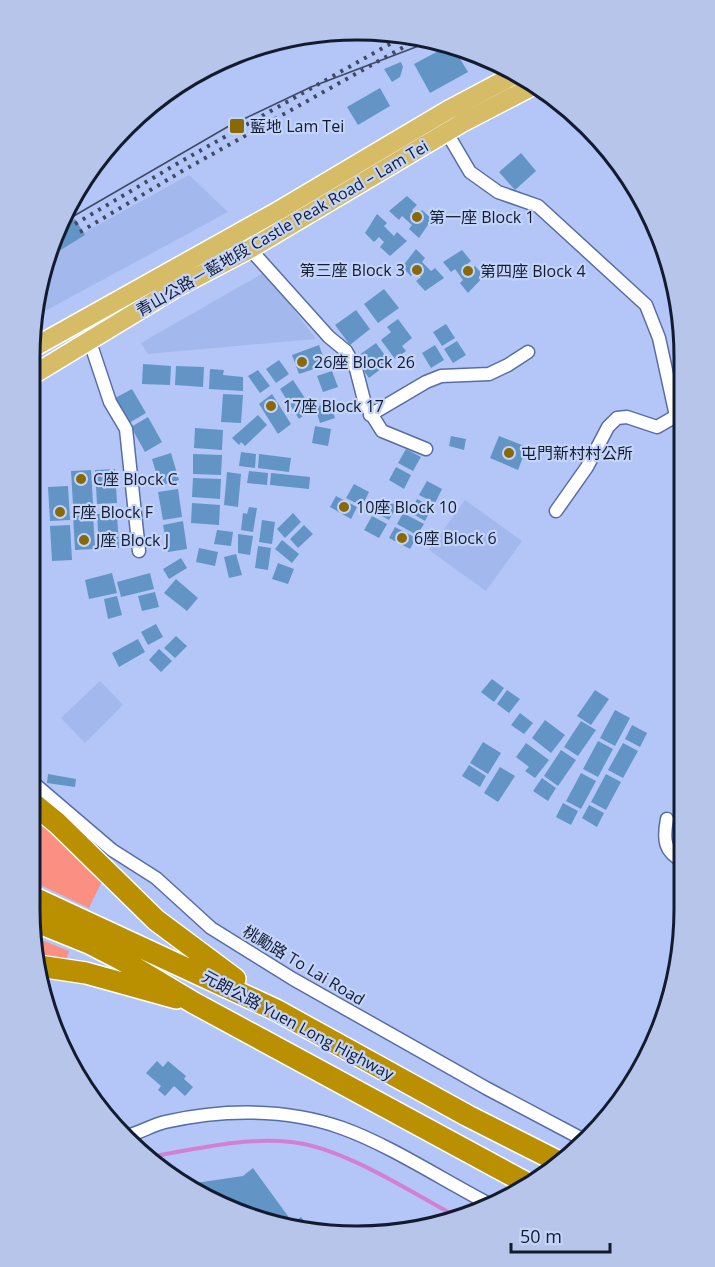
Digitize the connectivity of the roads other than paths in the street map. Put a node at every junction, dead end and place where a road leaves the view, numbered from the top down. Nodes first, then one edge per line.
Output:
1 (508, 78) edge
2 (527, 90) edge
3 (447, 133) junction
4 (250, 249) junction
5 (90, 339) junction
6 (41, 343) edge
7 (528, 352) dead end
8 (40, 370) edge
9 (674, 399) edge
10 (370, 415) junction
11 (674, 421) edge
12 (426, 449) dead end
13 (556, 511) dead end
14 (139, 551) dead end
15 (40, 789) edge
16 (40, 809) edge
17 (667, 819) dead end
18 (674, 855) edge
19 (40, 900) edge
20 (41, 924) edge
21 (46, 967) edge
22 (194, 1003) junction
23 (276, 1010) junction
24 (133, 1134) edge
25 (579, 1137) edge
26 (553, 1159) edge
27 (522, 1181) edge
28 (483, 1200) edge

1 - 6 main road, 青山公路－藍地段 Castle Peak Road – Lam Tei
2 - 3 main road, 青山公路－藍地段 Castle Peak Road – Lam Tei
3 - 4 main road, 青山公路－藍地段 Castle Peak Road – Lam Tei
3 - 9 street
4 - 5 main road, 青山公路－藍地段 Castle Peak Road – Lam Tei
4 - 10 street
5 - 8 main road, 青山公路－藍地段 Castle Peak Road – Lam Tei
5 - 14 street
7 - 10 street
10 - 12 street
11 - 13 street
15 - 25 street, 桃勵路 To Lai Road
16 - 23 highway
17 - 18 street
19 - 23 highway, 元朗公路 Yuen Long Highway
20 - 22 highway, 元朗公路 Yuen Long Highway
21 - 22 highway
22 - 27 highway, 元朗公路 Yuen Long Highway
23 - 26 highway, 元朗公路 Yuen Long Highway
24 - 28 street

